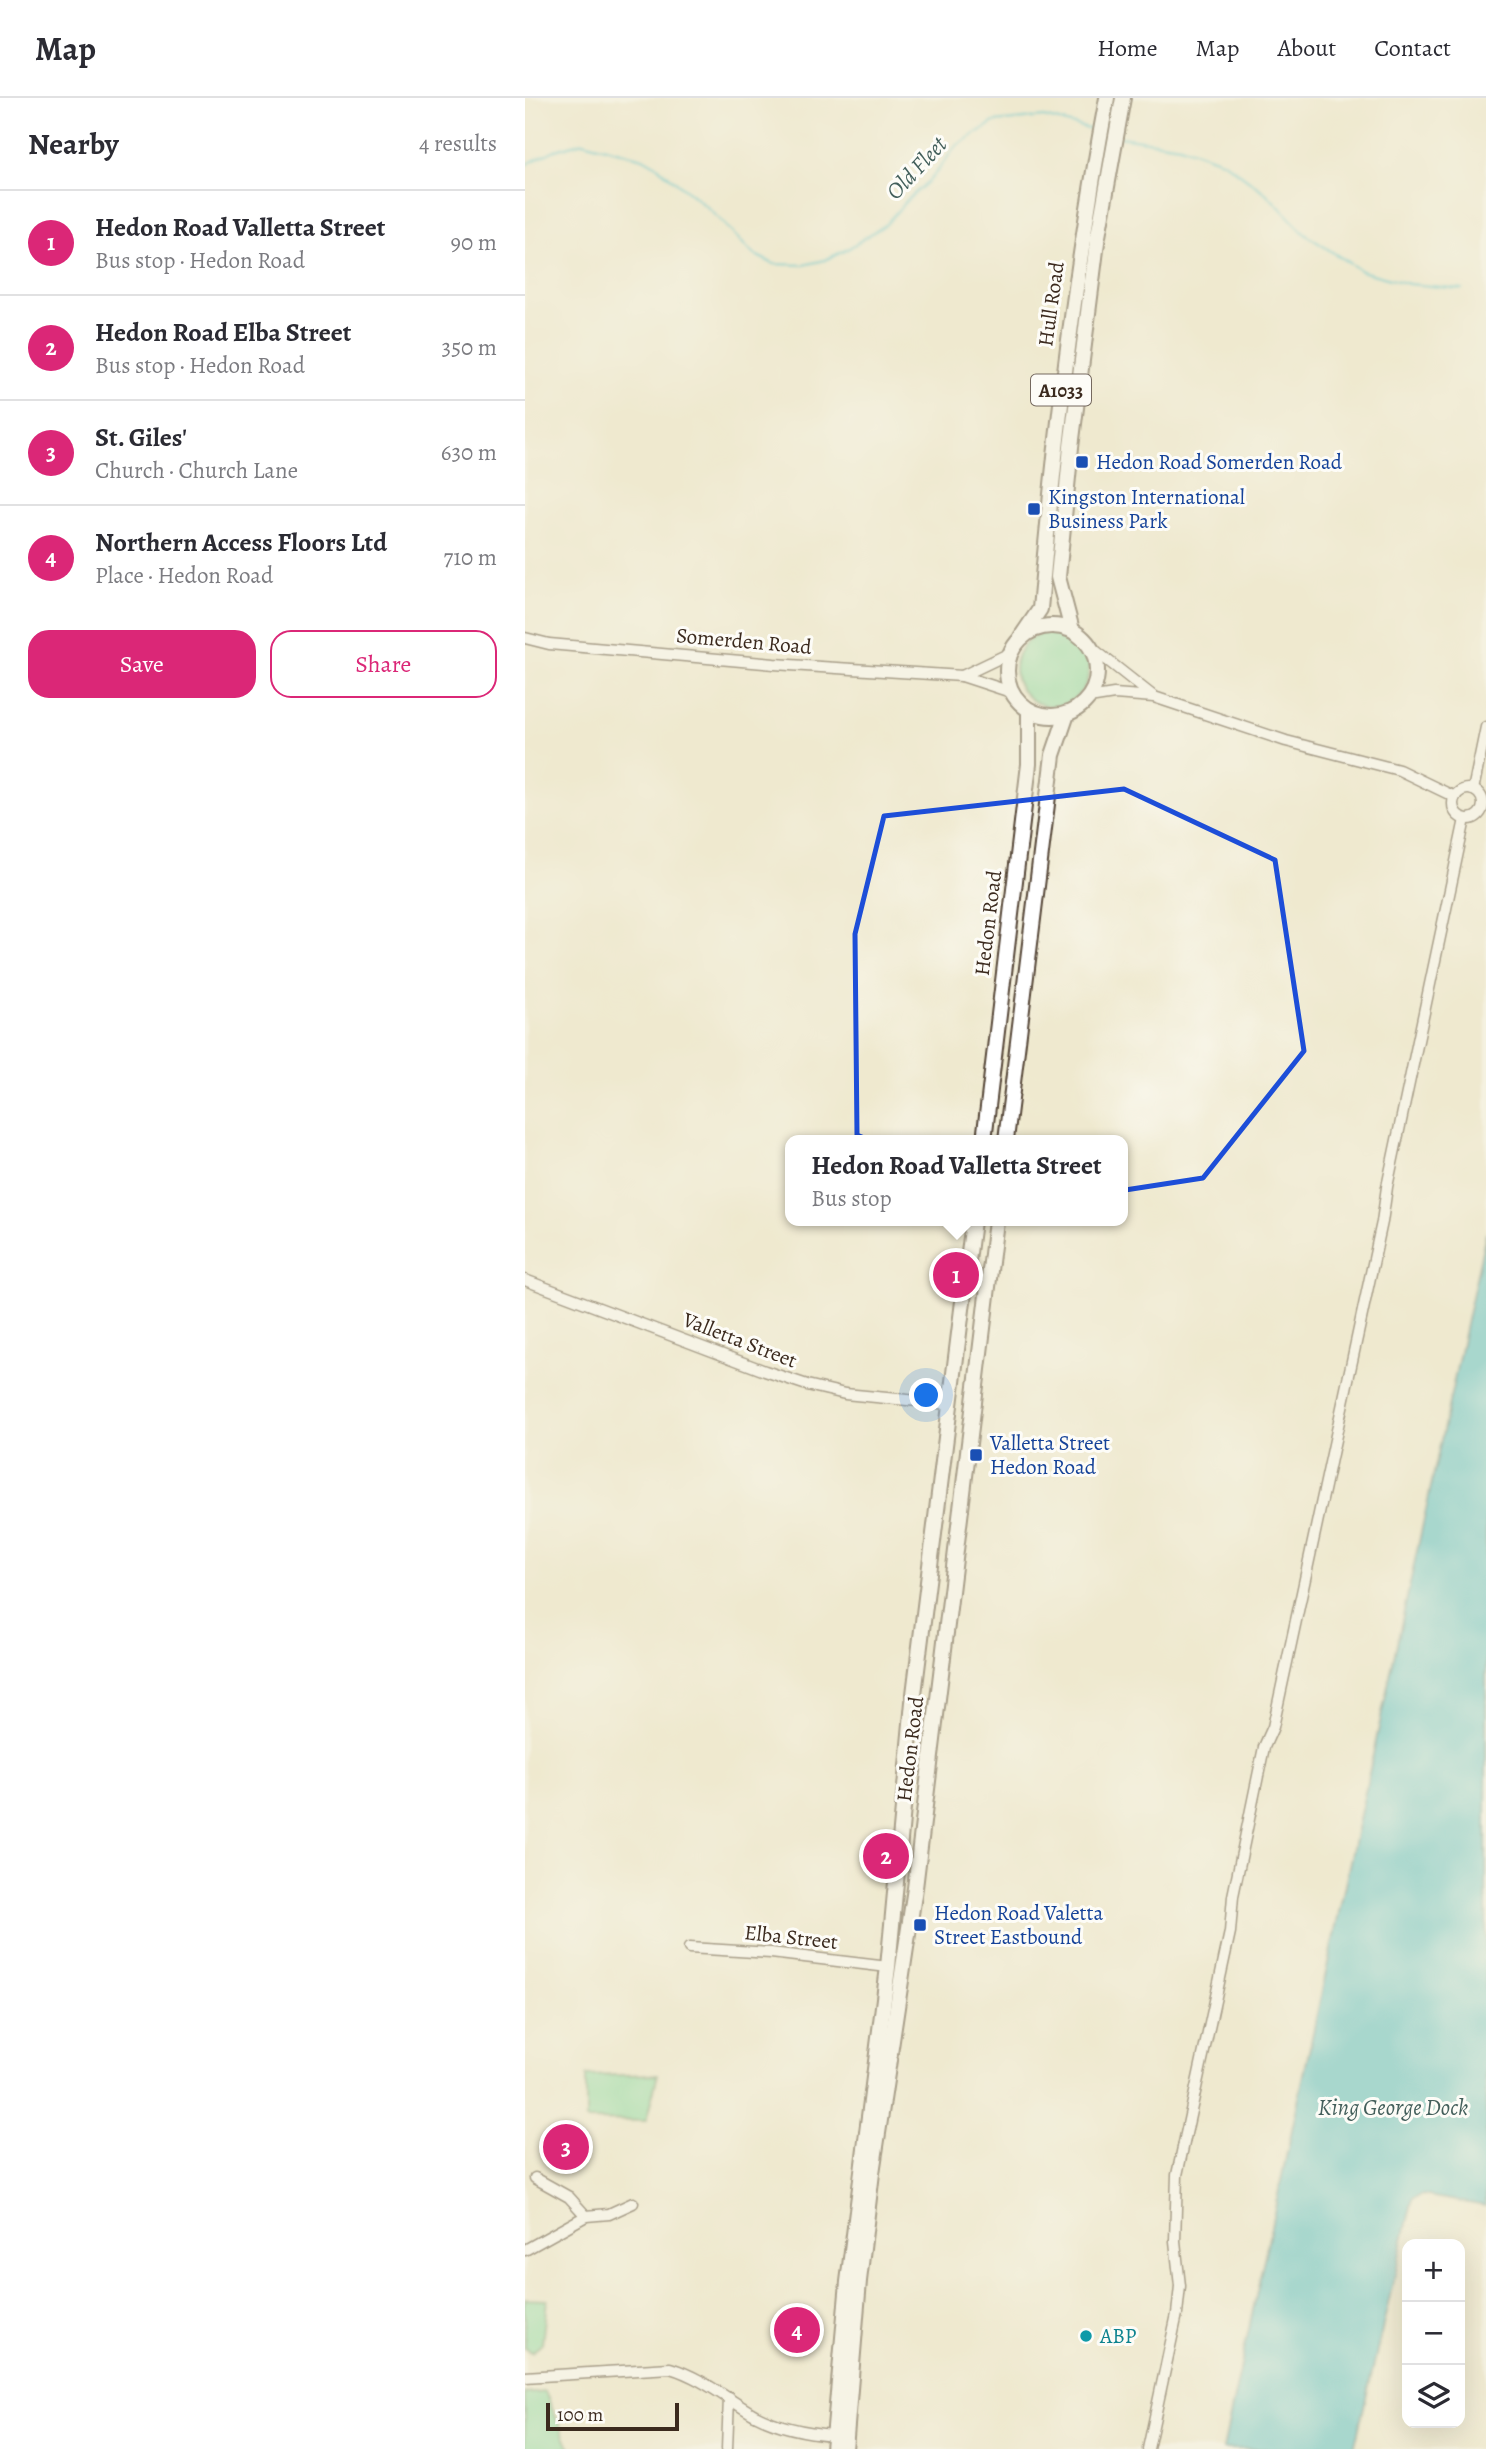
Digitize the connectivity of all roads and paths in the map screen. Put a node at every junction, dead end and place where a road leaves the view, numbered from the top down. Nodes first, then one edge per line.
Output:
1 (1107, 98) edge
2 (1123, 98) edge
3 (1072, 629) junction
4 (1021, 637) junction
5 (525, 638) edge
6 (1092, 649) junction
7 (1010, 653) junction
8 (962, 676) junction
9 (1011, 692) junction
10 (1154, 697) junction
11 (1089, 698) junction
12 (1028, 710) junction
13 (1067, 714) junction
14 (1486, 727) edge
15 (1473, 790) junction
16 (1455, 797) junction
17 (1483, 814) edge
18 (1465, 819) junction
19 (985, 1135) edge
20 (1007, 1135) edge
21 (972, 1226) edge
22 (995, 1226) edge
23 (525, 1280) edge
24 (949, 1404) junction
25 (689, 1948) dead end
26 (888, 1966) junction
27 (535, 2178) dead end
28 (632, 2203) dead end
29 (586, 2216) junction
30 (525, 2250) edge
31 (525, 2377) edge
32 (729, 2398) junction
33 (833, 2442) edge
34 (727, 2449) edge
35 (845, 2449) edge
36 (1148, 2449) edge

1 - 4 highway, Hull Road / A1033
2 - 3 highway, Hull Road / A1033
3 - 4 highway
3 - 6 highway, A1033
4 - 7 highway, A1033
5 - 8 street, Somerden Road
6 - 10 street
6 - 11 highway
7 - 8 street, Somerden Road
7 - 9 highway
8 - 9 street, Somerden Road
9 - 12 highway
10 - 11 street
10 - 16 street
11 - 13 highway
12 - 13 highway
12 - 19 highway, Hedon Road
13 - 20 highway, Hedon Road
14 - 15 street
15 - 16 street
15 - 17 street
16 - 18 street
17 - 18 street
18 - 36 street
21 - 24 highway, Hedon Road
22 - 35 highway, Hedon Road
23 - 24 street, Valletta Street
24 - 26 highway, Hedon Road
25 - 26 street, Elba Street
26 - 33 highway, Hedon Road
27 - 29 street
28 - 29 street
29 - 30 street
31 - 32 street
32 - 33 street
32 - 34 street

